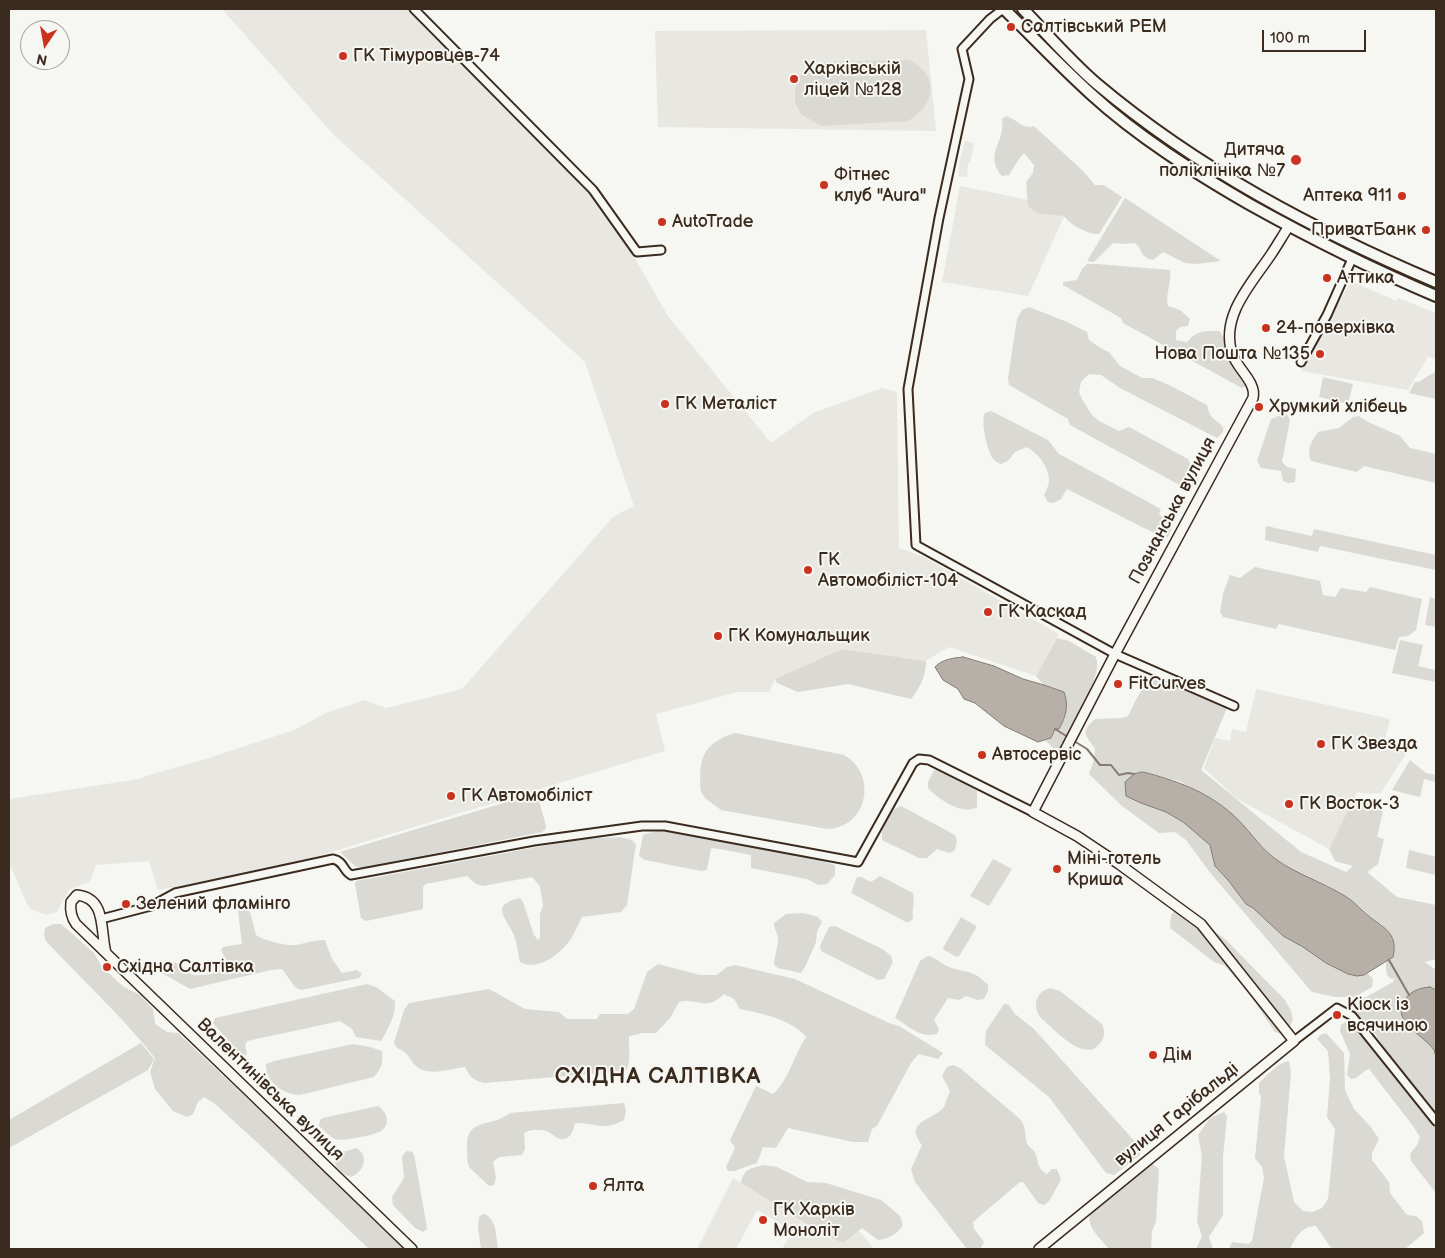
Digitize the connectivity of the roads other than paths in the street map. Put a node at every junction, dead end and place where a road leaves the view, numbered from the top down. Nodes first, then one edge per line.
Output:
1 (414, 9) edge
2 (1004, 9) edge
3 (1023, 9) edge
4 (1289, 226) junction
5 (661, 250) dead end
6 (1352, 259) junction
7 (1436, 282) edge
8 (1436, 296) edge
9 (1301, 362) dead end
10 (1115, 654) junction
11 (1234, 706) dead end
12 (1033, 812) junction
13 (101, 919) junction
14 (106, 953) junction
15 (1294, 1041) junction
16 (1436, 1121) edge
17 (412, 1249) edge
18 (1039, 1249) edge

1 - 5 street
2 - 4 main road
2 - 10 street
3 - 7 main road
4 - 6 main road
4 - 10 street, Познанська вулиця
6 - 8 main road
6 - 9 street
10 - 11 street
10 - 12 street, Познанська вулиця
12 - 13 street
12 - 15 street
13 - 14 street, Валентинівська вулиця
13 - 14 street, Валентинівська вулиця
14 - 17 street, Валентинівська вулиця
15 - 16 street, вулиця Гарібальді
15 - 18 street, вулиця Гарібальді

